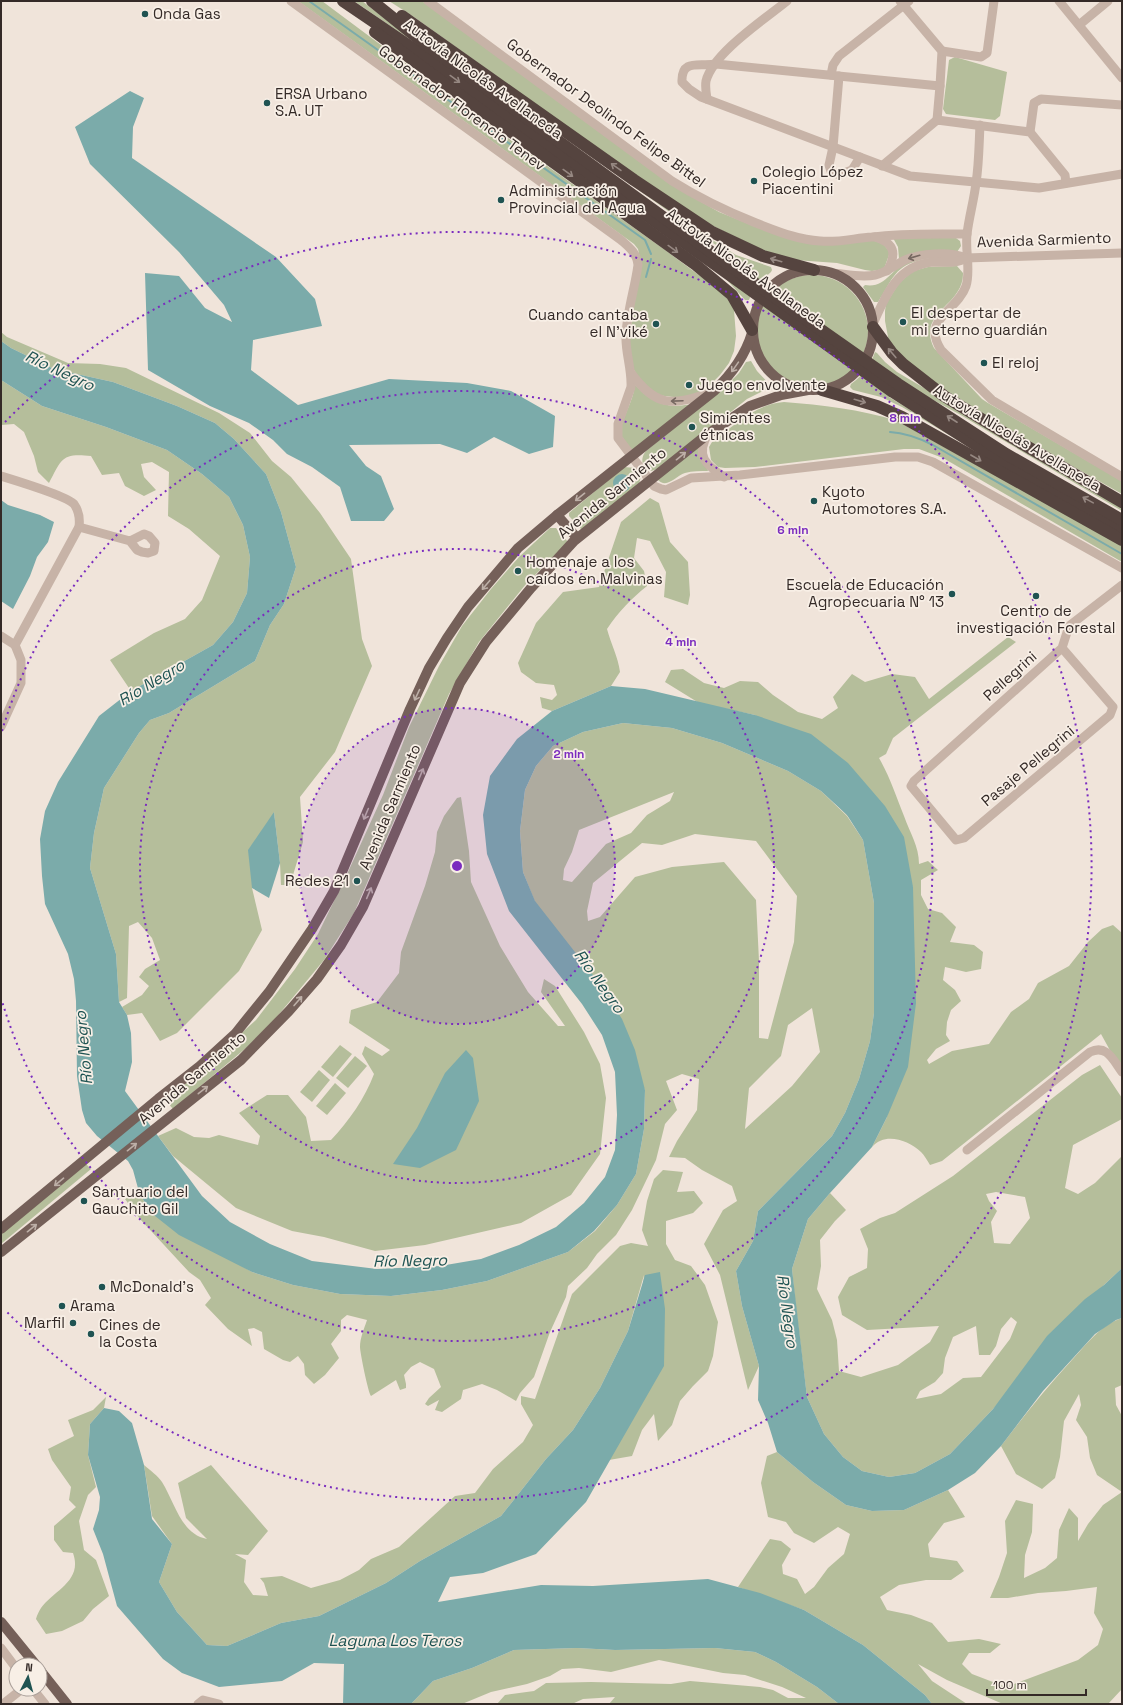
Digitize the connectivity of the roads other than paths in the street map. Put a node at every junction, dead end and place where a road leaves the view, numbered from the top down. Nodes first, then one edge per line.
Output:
1 (291, 1) edge
2 (334, 1) edge
3 (343, 1) edge
4 (372, 1) edge
5 (380, 1) edge
6 (428, 1) edge
7 (787, 1) edge
8 (994, 1) edge
9 (1059, 1) edge
10 (1108, 1) edge
11 (905, 2) edge
12 (1079, 25) junction
13 (942, 51) junction
14 (716, 64) junction
15 (835, 76) junction
16 (1122, 78) edge
17 (940, 86) junction
18 (707, 99) junction
19 (1122, 105) edge
20 (936, 120) junction
21 (980, 125) junction
22 (1030, 132) junction
23 (834, 147) junction
24 (860, 156) junction
25 (882, 166) junction
26 (1122, 174) edge
27 (977, 181) junction
28 (1066, 183) junction
29 (967, 234) junction
30 (872, 236) junction
31 (1122, 253) edge
32 (966, 258) junction
33 (726, 268) junction
34 (814, 270) junction
35 (886, 271) junction
36 (832, 273) junction
37 (873, 326) junction
38 (752, 331) junction
39 (630, 372) junction
40 (895, 388) junction
41 (808, 390) junction
42 (822, 390) junction
43 (714, 391) junction
44 (708, 434) junction
45 (632, 457) junction
46 (1, 476) edge
47 (724, 477) junction
48 (1122, 477) edge
49 (651, 481) junction
50 (1122, 502) edge
51 (557, 515) junction
52 (1122, 520) edge
53 (79, 527) junction
54 (1122, 530) edge
55 (577, 538) junction
56 (1122, 540) edge
57 (130, 541) dead end
58 (1122, 568) edge
59 (1122, 585) edge
60 (1, 636) edge
61 (15, 645) junction
62 (1062, 648) junction
63 (1, 727) edge
64 (956, 840) joint
65 (1122, 1072) edge
66 (967, 1150) dead end
67 (1, 1230) edge
68 (1, 1252) edge
69 (1, 1622) edge
70 (1, 1648) edge
71 (8, 1657) edge
72 (29, 1657) edge
73 (48, 1680) edge
74 (12, 1697) edge
75 (201, 1702) edge
76 (3, 1704) edge
77 (68, 1704) edge
78 (219, 1704) edge

1 - 39 street, Gobernador Florencio Tenev
2 -> 38 highway
3 -> 33 highway, Autovía Nicolás Avellaneda
4 - 33 highway, Autovía Nicolás Avellaneda
34 -> 5 highway
6 - 30 street, Gobernador Deolindo Felipe Bittel
7 - 14 street
8 - 13 street
9 - 12 street
10 - 12 street
11 - 13 street
11 - 15 street
12 - 16 street
13 - 17 street
14 - 15 street
14 - 18 street
14 - 18 street
15 - 17 street
15 - 23 street
17 - 20 street
18 - 23 street
19 - 22 street
20 - 21 street
20 - 25 street
21 - 22 street
21 - 27 street
22 - 28 street
23 - 24 street
23 - 24 street
24 - 25 street
25 - 27 street
26 - 28 street
27 - 28 street
27 - 29 street
29 - 30 street, Gobernador Deolindo Felipe Bittel
29 - 32 street
30 - 35 street
31 - 32 street, Avenida Sarmiento
32 -> 35 street, Avenida Sarmiento
32 - 37 street, Avenida Sarmiento
32 - 48 street
33 - 40 highway, Autovía Nicolás Avellaneda
34 - 36 main road
34 - 38 main road
35 - 36 street, Avenida Sarmiento
36 - 37 main road
37 - 42 main road
50 -> 37 highway
38 - 41 main road
38 -> 43 main road, Avenida Sarmiento
43 -> 39 street, Gobernador Florencio Tenev
39 - 45 street, Gobernador Florencio Tenev
52 -> 40 highway, Autovía Nicolás Avellaneda
40 - 54 highway, Autovía Nicolás Avellaneda
41 - 42 main road
41 - 44 main road, Avenida Sarmiento
42 -> 56 highway
43 - 45 main road, Avenida Sarmiento
44 - 47 street
49 -> 44 main road, Avenida Sarmiento
45 - 49 street, Gobernador Florencio Tenev
45 -> 51 main road, Avenida Sarmiento
46 - 53 street
47 - 49 street
47 - 58 street
49 - 55 main road, Avenida Sarmiento
51 - 55 main road
51 -> 67 main road, Avenida Sarmiento
53 - 57 street
53 - 61 street
68 -> 55 main road, Avenida Sarmiento
59 - 62 street
60 - 61 street
61 - 63 street
62 - 64 street, Pellegrini
62 - 64 street, Pasaje Pellegrini
65 - 66 street
69 - 72 main road
70 - 71 street
73 - 77 main road
74 - 76 street
75 - 78 street

